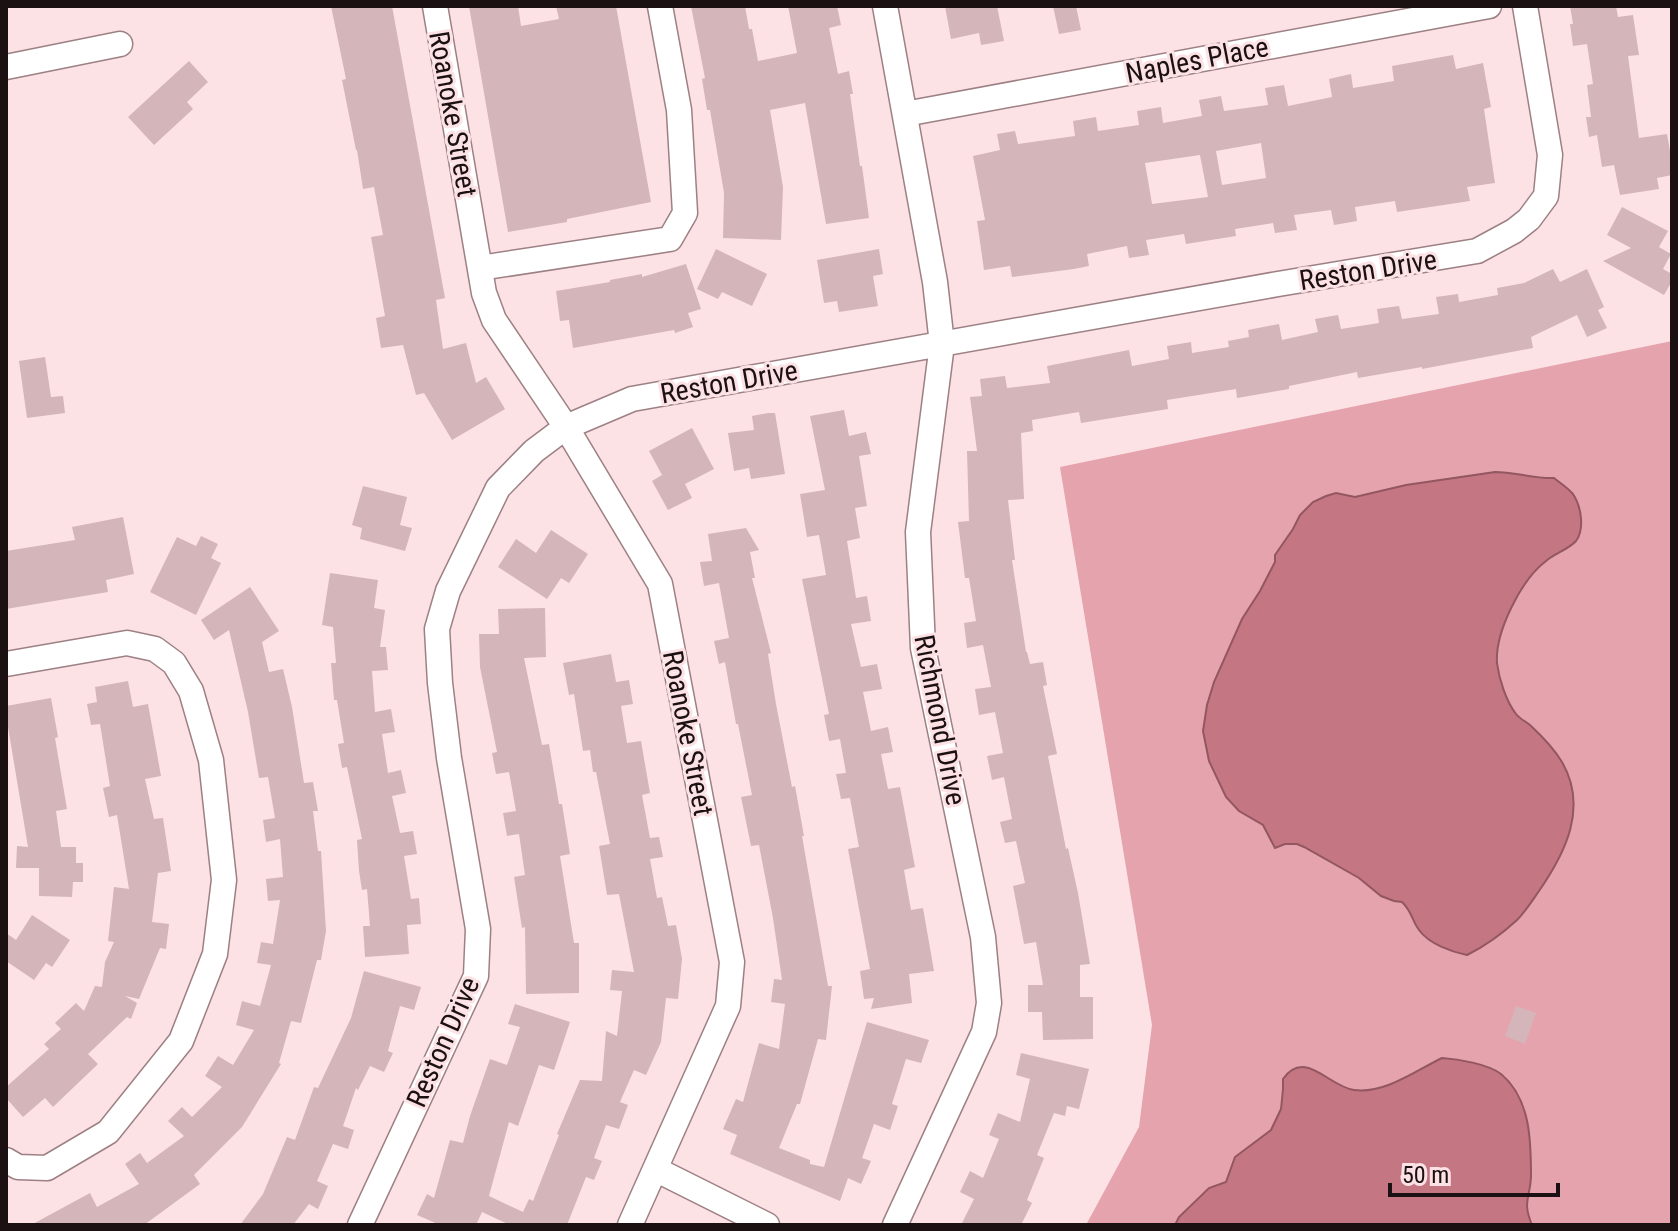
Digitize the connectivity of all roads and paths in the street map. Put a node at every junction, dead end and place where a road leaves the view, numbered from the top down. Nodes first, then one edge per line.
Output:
1 (435, 6) edge
2 (660, 6) edge
3 (885, 6) edge
4 (1489, 6) edge
5 (1525, 6) edge
6 (120, 44) dead end
7 (6, 67) edge
8 (905, 114) junction
9 (480, 268) junction
10 (942, 344) junction
11 (566, 427) junction
12 (6, 664) edge
13 (6, 1160) edge
14 (655, 1169) junction
15 (360, 1225) edge
16 (630, 1225) edge
17 (767, 1225) edge
18 (895, 1225) edge

1 - 9 street, Roanoke Street
2 - 9 street
3 - 8 street, Richmond Drive
4 - 8 street, Naples Place
5 - 10 street, Reston Drive
6 - 7 street
8 - 10 street, Richmond Drive
9 - 11 street, Roanoke Street
10 - 11 street, Reston Drive
10 - 18 street, Richmond Drive
11 - 14 street, Roanoke Street
11 - 15 street, Reston Drive
12 - 13 street
14 - 16 street, Roanoke Street
14 - 17 street

